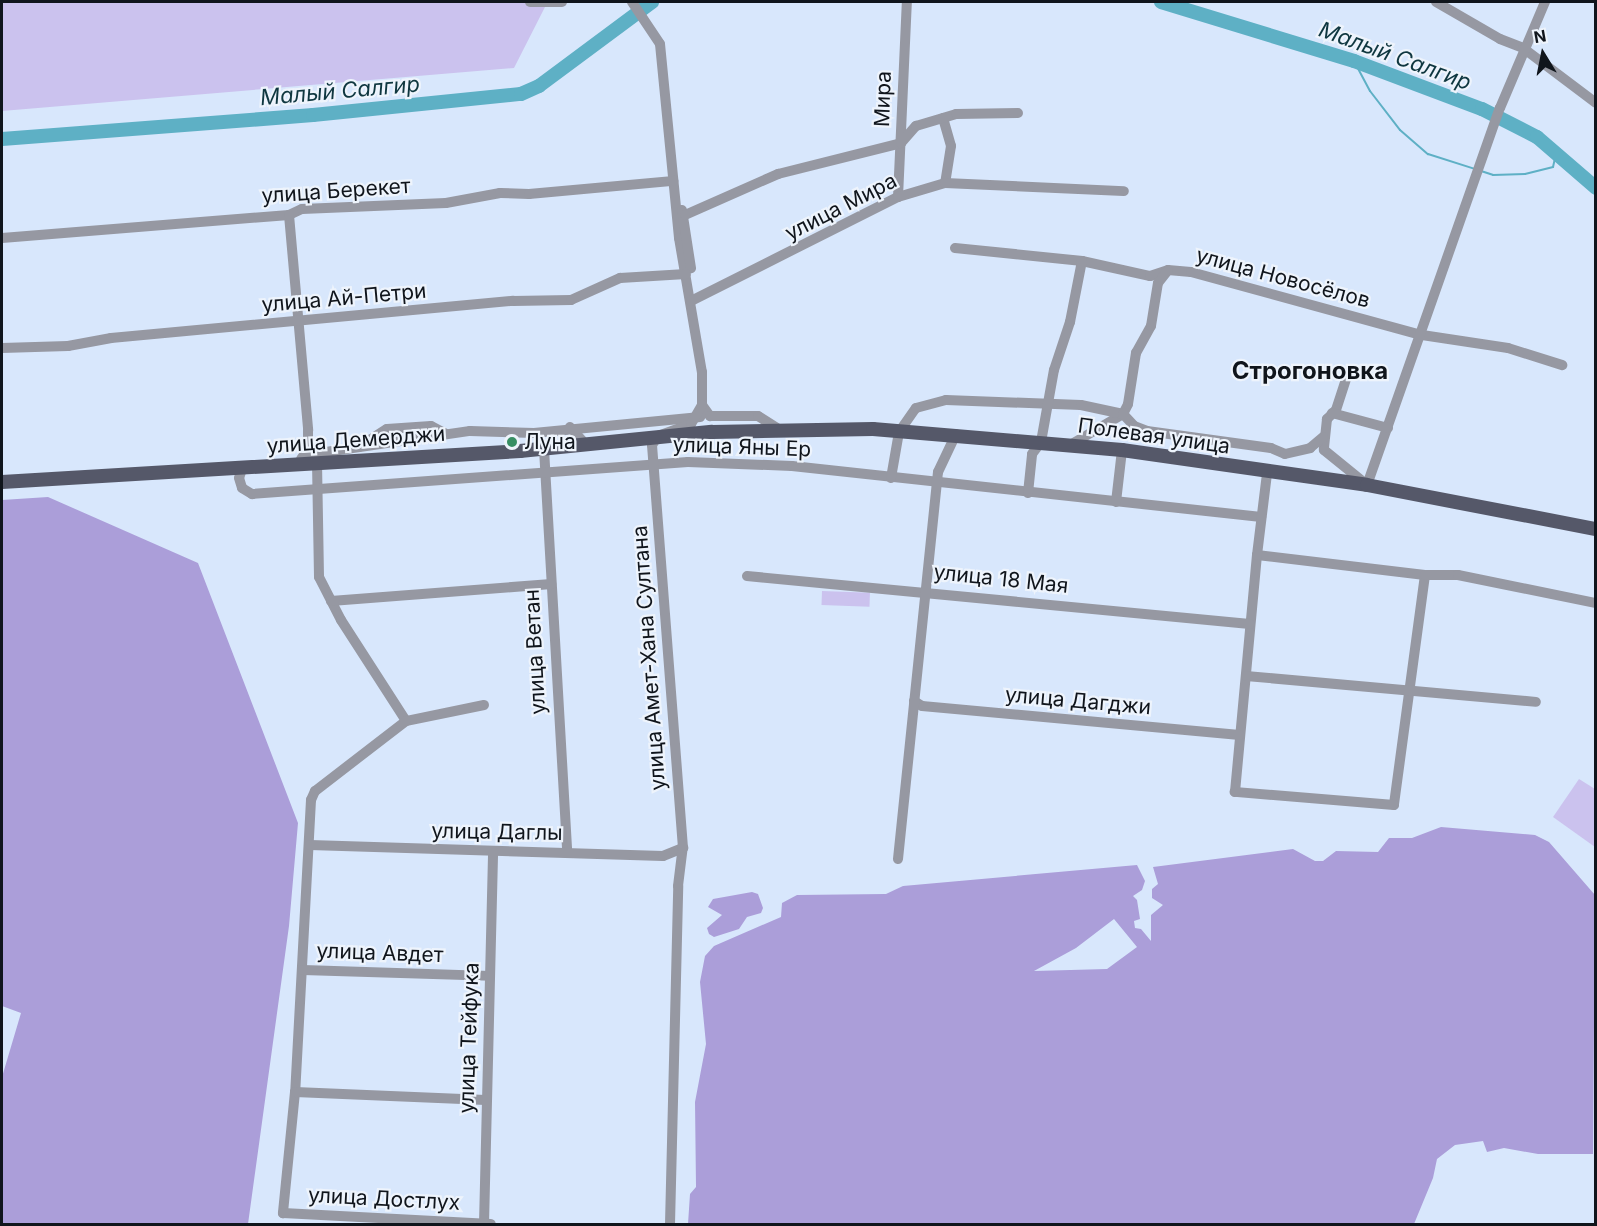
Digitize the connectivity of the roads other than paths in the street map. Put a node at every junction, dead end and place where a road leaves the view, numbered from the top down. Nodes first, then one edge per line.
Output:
1 (530, 2) edge
2 (562, 2) edge
3 (907, 2) edge
4 (1437, 2) edge
5 (1545, 2) edge
6 (633, 3) edge
7 (1523, 48) junction
8 (1596, 103) edge
9 (1018, 113) dead end
10 (943, 118) junction
11 (901, 143) junction
12 (673, 181) junction
13 (945, 183) junction
14 (1124, 191) dead end
15 (898, 197) junction
16 (676, 201) junction
17 (289, 215) junction
18 (685, 215) junction
19 (2, 238) edge
20 (955, 248) dead end
21 (1082, 261) junction
22 (686, 274) junction
23 (1154, 279) junction
24 (692, 301) junction
25 (297, 321) junction
26 (1422, 335) junction
27 (2, 348) edge
28 (1562, 365) dead end
29 (1348, 373) dead end
30 (702, 405) junction
31 (1048, 405) junction
32 (1332, 413) junction
33 (1123, 414) junction
34 (710, 416) junction
35 (697, 417) junction
36 (570, 427) junction
37 (1388, 428) junction
38 (777, 429) junction
39 (712, 432) joint
40 (899, 432) junction
41 (446, 434) junction
42 (956, 434) junction
43 (1323, 437) junction
44 (655, 438) junction
45 (1041, 442) junction
46 (586, 445) junction
47 (1070, 445) junction
48 (1226, 445) junction
49 (359, 447) junction
50 (544, 449) junction
51 (1122, 450) junction
52 (306, 460) junction
53 (654, 464) junction
54 (1218, 466) junction
55 (242, 469) junction
56 (1267, 474) junction
57 (544, 475) junction
58 (891, 478) junction
59 (2, 482) edge
60 (938, 483) junction
61 (1367, 485) junction
62 (317, 488) junction
63 (1028, 493) junction
64 (1116, 502) junction
65 (1261, 517) junction
66 (1591, 527) edge
67 (1257, 555) junction
68 (1425, 575) junction
69 (747, 576) dead end
70 (551, 584) junction
71 (925, 591) junction
72 (331, 601) junction
73 (1596, 603) edge
74 (1250, 624) junction
75 (1245, 676) junction
76 (1411, 689) junction
77 (914, 701) junction
78 (1536, 702) dead end
79 (484, 705) dead end
80 (406, 721) junction
81 (1240, 735) junction
82 (310, 846) junction
83 (683, 848) junction
84 (567, 852) junction
85 (493, 853) junction
86 (898, 859) dead end
87 (303, 970) junction
88 (490, 976) junction
89 (295, 1092) junction
90 (486, 1100) junction
91 (484, 1224) edge
92 (491, 1224) edge
93 (670, 1224) edge

1 - 2 street
3 - 11 street, Мира
4 - 7 street
5 - 7 street
6 - 12 street
7 - 8 street
7 - 26 street
9 - 10 street
10 - 11 street
10 - 13 street
11 - 15 street, Мира
11 - 18 street
12 - 16 street
12 - 17 street, улица Берекет
13 - 14 street, улица Мира
13 - 15 street, улица Мира
15 - 24 street, улица Мира
16 - 18 street
16 - 22 street
17 - 19 street, улица Берекет
17 - 25 street
18 - 24 street
20 - 21 street
21 - 23 street
21 - 31 street
22 - 24 street
22 - 25 street, улица Ай-Петри
23 - 26 street, улица Новосёлов
23 - 33 street
24 - 30 street
25 - 27 street, улица Ай-Петри
25 - 52 street
26 - 28 street, улица Новосёлов
26 - 37 street
29 - 32 street
30 - 34 street
30 - 35 street
31 - 33 street
31 - 40 street
31 - 45 street
32 - 37 street
32 - 43 street
33 - 47 street
33 - 48 street
34 - 35 street
34 - 38 street
35 - 36 street
35 - 44 street
36 - 41 street
36 - 46 street
37 - 61 street
38 - 39 main road, Полевая улица
38 - 40 main road, Полевая улица
39 - 44 main road, улица Демерджи
40 - 42 main road, Полевая улица
40 - 58 street
41 - 49 street
41 - 49 street
42 - 45 main road, Полевая улица
42 - 60 street
43 - 48 street
43 - 61 street
44 - 46 main road, улица Демерджи
44 - 53 street, улица Амет-Хана Султана
45 - 47 main road, Полевая улица
45 - 63 street
46 - 50 main road, улица Демерджи
47 - 51 main road, Полевая улица
48 - 54 street
49 - 52 street
50 - 52 main road, улица Демерджи
50 - 57 street, улица Ветан
51 - 54 main road, Полевая улица
51 - 64 street
52 - 55 main road, улица Демерджи
52 - 62 street
53 - 57 street, улица Яны Ер
53 - 58 street, улица Яны Ер
53 - 83 street, улица Амет-Хана Султана
54 - 56 main road, Полевая улица
55 - 59 main road, улица Демерджи
55 - 62 street, улица Яны Ер
56 - 61 main road, Полевая улица
56 - 65 street
57 - 62 street, улица Яны Ер
57 - 70 street, улица Ветан
58 - 60 street, улица Яны Ер
60 - 63 street, улица Яны Ер
60 - 71 street
61 - 66 main road, Полевая улица
62 - 72 street
63 - 64 street, улица Яны Ер
64 - 65 street, улица Яны Ер
65 - 67 street
67 - 68 street
67 - 74 street
68 - 73 street
68 - 76 street
69 - 71 street, улица 18 Мая
70 - 72 street
70 - 84 street, улица Ветан
71 - 74 street, улица 18 Мая
71 - 77 street
72 - 80 street
74 - 75 street
75 - 76 street
75 - 81 street
76 - 78 street
76 - 81 street
77 - 81 street, улица Дагджи
77 - 86 street
79 - 80 street
80 - 82 street
82 - 85 street, улица Даглы
82 - 87 street
83 - 84 street, улица Даглы
83 - 93 street, улица Амет-Хана Султана
84 - 85 street, улица Даглы
85 - 88 street, улица Тейфука
87 - 88 street, улица Авдет
87 - 89 street
88 - 90 street, улица Тейфука
89 - 90 street
89 - 91 street, улица Достлух
90 - 91 street, улица Тейфука
91 - 92 street, улица Достлух

